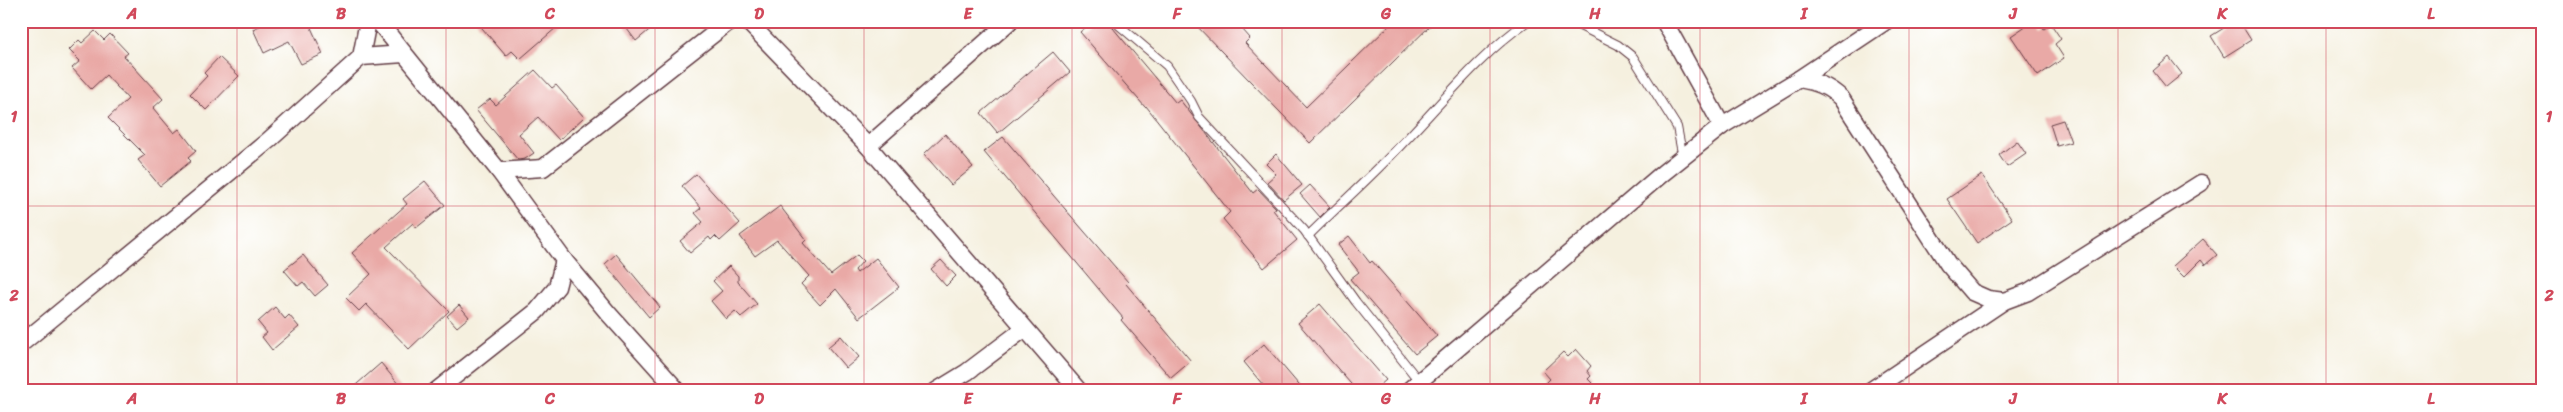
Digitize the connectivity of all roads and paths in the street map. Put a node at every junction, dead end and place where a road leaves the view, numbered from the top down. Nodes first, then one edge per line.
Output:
1 (368, 21) edge
2 (378, 21) edge
3 (730, 21) edge
4 (747, 21) edge
5 (1010, 21) edge
6 (1114, 21) edge
7 (1528, 21) edge
8 (1570, 21) edge
9 (1664, 21) edge
10 (1886, 21) edge
11 (404, 54) junction
12 (361, 57) junction
13 (1799, 79) junction
14 (1722, 126) junction
15 (868, 146) junction
16 (1683, 158) junction
17 (499, 171) junction
18 (2201, 182) dead end
19 (1308, 236) junction
20 (564, 260) junction
21 (2004, 300) junction
22 (1024, 329) junction
23 (21, 344) edge
24 (1414, 386) edge
25 (436, 391) edge
26 (678, 391) edge
27 (936, 391) edge
28 (1079, 391) edge
29 (1870, 391) edge

1 - 12 street
2 - 11 street
3 - 17 street
4 - 15 street
5 - 15 street
6 - 19 lane
7 - 19 lane
8 - 16 lane
9 - 14 street
10 - 13 street
11 - 12 street
11 - 17 street
12 - 23 street
13 - 14 street
13 - 21 street
14 - 16 street
15 - 22 street
16 - 24 street
17 - 20 street
18 - 21 street
19 - 24 lane
20 - 25 street
20 - 26 street
21 - 29 street
22 - 27 street
22 - 28 street

